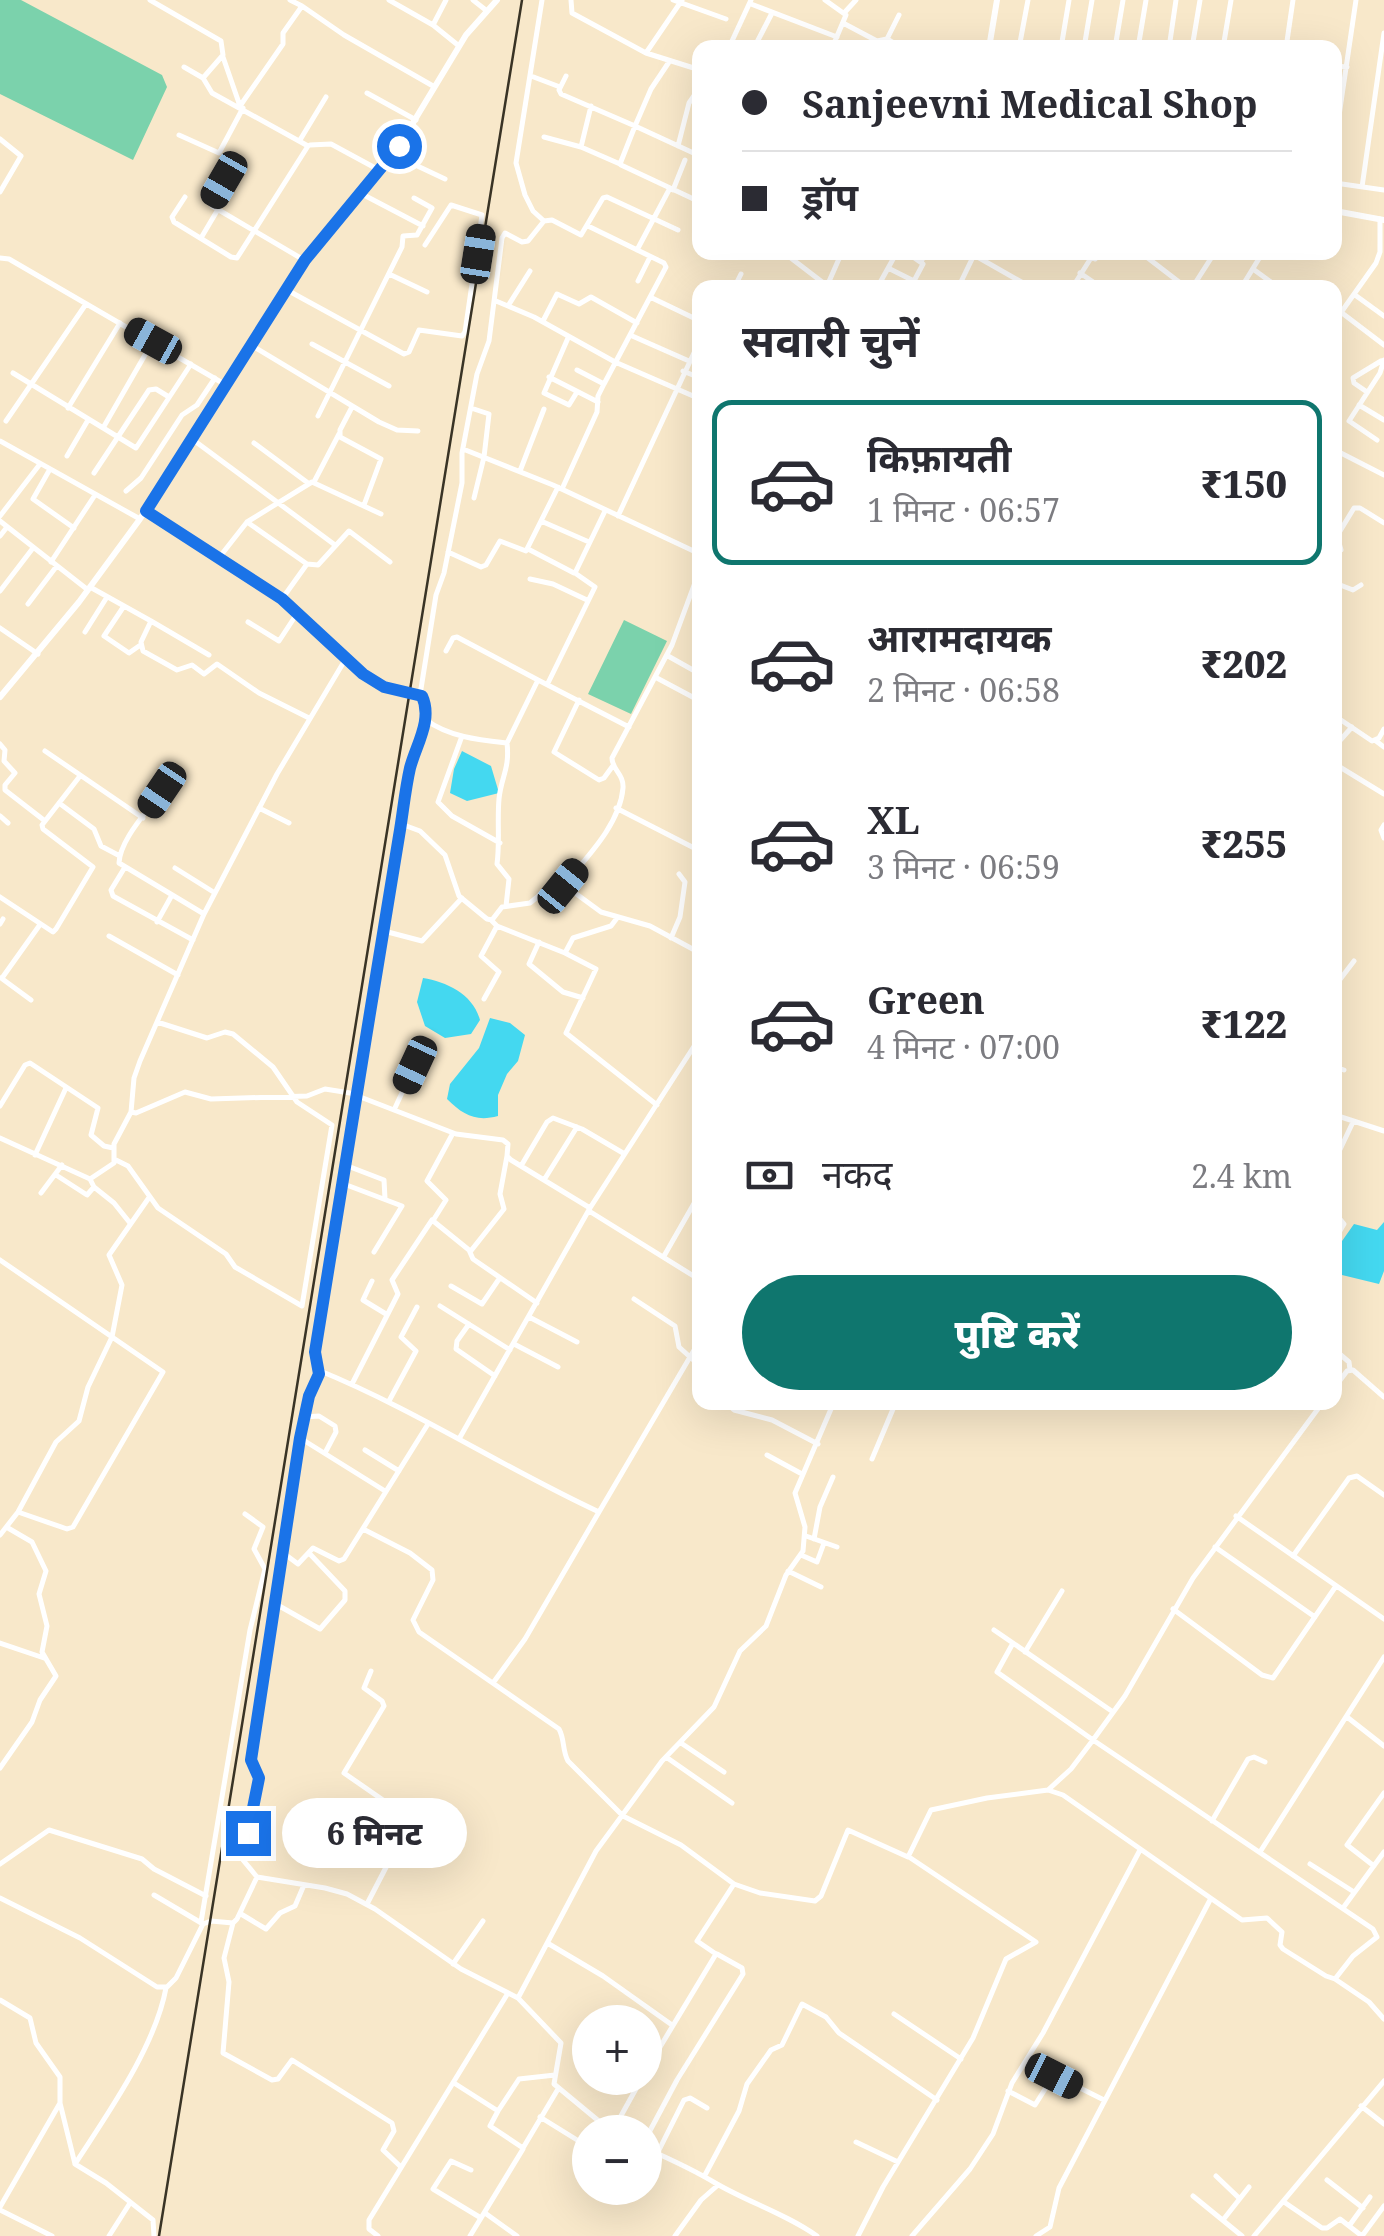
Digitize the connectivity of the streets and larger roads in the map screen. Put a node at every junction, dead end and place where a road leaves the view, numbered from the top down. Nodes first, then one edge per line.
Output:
1 (150, 0) edge
2 (290, 0) edge
3 (446, 0) edge
4 (474, 0) edge
5 (498, 0) edge
6 (542, 0) edge
7 (571, 0) edge
8 (826, 0) edge
9 (856, 0) edge
10 (997, 0) edge
11 (1028, 0) edge
12 (1069, 0) edge
13 (1092, 0) edge
14 (1123, 0) edge
15 (1146, 0) edge
16 (1176, 0) edge
17 (1200, 0) edge
18 (1231, 0) edge
19 (1294, 0) edge
20 (1356, 0) edge
21 (391, 1) edge
22 (678, 1) edge
23 (751, 2) edge
24 (302, 6) junction
25 (487, 11) junction
26 (846, 12) junction
27 (772, 13) junction
28 (899, 15) dead end
29 (726, 19) dead end
30 (843, 23) junction
31 (433, 24) junction
32 (1384, 34) edge
33 (837, 37) junction
34 (888, 39) joint
35 (732, 40) edge
36 (758, 40) edge
37 (836, 40) edge
38 (873, 40) edge
39 (884, 40) edge
40 (990, 40) edge
41 (1020, 40) edge
42 (1063, 40) edge
43 (1085, 40) edge
44 (1116, 40) edge
45 (1139, 40) edge
46 (1169, 40) edge
47 (1193, 40) edge
48 (1224, 40) edge
49 (1287, 40) edge
50 (459, 46) junction
51 (646, 52) junction
52 (223, 55) junction
53 (668, 62) junction
54 (1342, 67) edge
55 (184, 68) dead end
56 (692, 68) edge
57 (1347, 68) junction
58 (530, 76) junction
59 (566, 76) dead end
60 (202, 78) junction
61 (432, 86) junction
62 (560, 87) junction
63 (367, 93) dead end
64 (326, 97) dead end
65 (1342, 99) edge
66 (692, 103) edge
67 (591, 106) junction
68 (242, 107) junction
69 (416, 120) junction
70 (635, 126) junction
71 (179, 135) dead end
72 (544, 137) dead end
73 (0, 140) edge
74 (300, 140) junction
75 (308, 146) junction
76 (678, 146) junction
77 (581, 147) junction
78 (692, 152) edge
79 (392, 154) junction
80 (685, 160) dead end
81 (235, 162) dead end
82 (620, 164) junction
83 (380, 170) junction
84 (445, 179) dead end
85 (1342, 184) edge
86 (1362, 187) junction
87 (1384, 188) edge
88 (672, 189) junction
89 (0, 192) edge
90 (360, 192) junction
91 (185, 197) dead end
92 (414, 198) dead end
93 (692, 198) edge
94 (217, 210) junction
95 (1342, 212) edge
96 (1382, 219) edge
97 (654, 220) junction
98 (544, 221) junction
99 (423, 226) junction
100 (588, 226) junction
101 (678, 230) dead end
102 (256, 232) junction
103 (201, 238) junction
104 (425, 245) dead end
105 (636, 250) junction
106 (651, 257) junction
107 (0, 258) edge
108 (305, 260) junction
109 (794, 260) edge
110 (892, 260) edge
111 (918, 260) edge
112 (985, 260) edge
113 (1090, 260) edge
114 (1150, 260) edge
115 (1257, 260) edge
116 (921, 262) joint
117 (888, 268) junction
118 (1252, 269) junction
119 (530, 270) dead end
120 (1372, 271) junction
121 (1080, 273) junction
122 (389, 274) junction
123 (741, 274) dead end
124 (1384, 276) edge
125 (738, 280) edge
126 (820, 280) edge
127 (881, 280) edge
128 (904, 280) edge
129 (913, 280) edge
130 (1019, 280) edge
131 (1076, 280) edge
132 (1090, 280) edge
133 (1176, 280) edge
134 (1246, 280) edge
135 (1268, 280) edge
136 (638, 282) dead end
137 (286, 290) junction
138 (427, 292) dead end
139 (1355, 295) junction
140 (650, 297) junction
141 (496, 301) junction
142 (86, 303) junction
143 (508, 306) junction
144 (1342, 314) joint
145 (692, 316) edge
146 (1384, 316) edge
147 (542, 322) junction
148 (120, 323) junction
149 (637, 323) junction
150 (360, 331) junction
151 (630, 335) junction
152 (568, 338) junction
153 (153, 341) junction
154 (312, 344) dead end
155 (1384, 345) edge
156 (251, 346) junction
157 (692, 354) edge
158 (1383, 360) edge
159 (688, 361) junction
160 (345, 362) junction
161 (616, 362) junction
162 (191, 364) junction
163 (577, 370) dead end
164 (683, 371) junction
165 (13, 373) dead end
166 (692, 374) edge
167 (550, 377) junction
168 (214, 378) junction
169 (604, 384) junction
170 (32, 385) junction
171 (226, 386) junction
172 (389, 386) dead end
173 (676, 388) junction
174 (577, 392) junction
175 (1367, 392) junction
176 (329, 395) junction
177 (692, 395) edge
178 (170, 398) junction
179 (598, 402) junction
180 (1359, 405) junction
181 (352, 407) junction
182 (68, 408) junction
183 (471, 408) junction
184 (544, 409) dead end
185 (318, 416) dead end
186 (6, 420) dead end
187 (88, 420) junction
188 (1384, 420) edge
189 (103, 428) junction
190 (418, 431) dead end
191 (339, 434) junction
192 (117, 437) junction
193 (192, 440) junction
194 (1376, 440) dead end
195 (0, 442) edge
196 (254, 443) dead end
197 (463, 449) junction
198 (1342, 454) edge
199 (67, 456) dead end
200 (484, 457) junction
201 (40, 464) junction
202 (50, 470) junction
203 (520, 471) junction
204 (94, 473) dead end
205 (1384, 475) edge
206 (312, 482) junction
207 (560, 488) junction
208 (126, 491) dead end
209 (95, 495) junction
210 (474, 498) dead end
211 (277, 502) junction
212 (364, 505) junction
213 (605, 510) junction
214 (146, 511) junction
215 (381, 514) dead end
216 (618, 516) junction
217 (0, 518) edge
218 (140, 519) junction
219 (247, 522) junction
220 (542, 522) junction
221 (1384, 523) edge
222 (7, 527) junction
223 (74, 528) junction
224 (1342, 528) edge
225 (0, 536) edge
226 (590, 543) junction
227 (335, 545) junction
228 (34, 548) junction
229 (528, 549) junction
230 (692, 550) edge
231 (448, 552) junction
232 (218, 558) junction
233 (390, 562) dead end
234 (307, 564) junction
235 (54, 565) junction
236 (576, 573) junction
237 (530, 579) dead end
238 (1342, 586) edge
239 (1361, 586) dead end
240 (89, 588) junction
241 (692, 589) edge
242 (0, 591) edge
243 (107, 596) junction
244 (282, 599) junction
245 (588, 600) junction
246 (28, 604) dead end
247 (124, 606) junction
248 (298, 612) junction
249 (152, 621) junction
250 (248, 622) dead end
251 (0, 628) edge
252 (85, 632) dead end
253 (140, 646) junction
254 (446, 651) dead end
255 (38, 654) junction
256 (209, 655) dead end
257 (667, 656) junction
258 (345, 660) junction
259 (692, 670) edge
260 (656, 678) junction
261 (538, 680) junction
262 (548, 683) junction
263 (420, 694) junction
264 (0, 697) edge
265 (692, 698) edge
266 (579, 700) junction
267 (309, 718) junction
268 (426, 720) junction
269 (1342, 721) edge
270 (1352, 727) junction
271 (629, 728) junction
272 (1384, 729) edge
273 (462, 736) junction
274 (1342, 738) edge
275 (1376, 741) junction
276 (0, 744) edge
277 (507, 744) junction
278 (1384, 747) edge
279 (45, 751) dead end
280 (612, 767) junction
281 (1342, 768) edge
282 (80, 776) junction
283 (162, 790) dead end
284 (8, 793) junction
285 (1384, 794) edge
286 (0, 802) edge
287 (58, 804) junction
288 (259, 808) junction
289 (616, 808) junction
290 (0, 816) edge
291 (144, 818) junction
292 (45, 821) junction
293 (8, 823) dead end
294 (289, 823) dead end
295 (401, 824) junction
296 (1384, 825) edge
297 (1384, 838) edge
298 (500, 843) junction
299 (692, 847) edge
300 (119, 856) junction
301 (125, 867) junction
302 (175, 868) dead end
303 (679, 874) dead end
304 (563, 886) junction
305 (215, 893) junction
306 (172, 895) junction
307 (0, 897) edge
308 (462, 898) junction
309 (506, 906) junction
310 (204, 914) junction
311 (617, 918) junction
312 (157, 922) junction
313 (495, 923) junction
314 (39, 926) junction
315 (384, 931) junction
316 (109, 936) dead end
317 (671, 938) junction
318 (193, 940) junction
319 (539, 942) junction
320 (692, 949) edge
321 (565, 952) junction
322 (1354, 961) dead end
323 (178, 975) junction
324 (1342, 977) edge
325 (1, 978) edge
326 (583, 998) junction
327 (484, 999) dead end
328 (31, 1000) dead end
329 (157, 1022) junction
330 (692, 1050) edge
331 (415, 1065) dead end
332 (66, 1088) junction
333 (293, 1096) junction
334 (355, 1096) junction
335 (657, 1105) junction
336 (0, 1106) edge
337 (394, 1110) junction
338 (131, 1112) junction
339 (1342, 1117) edge
340 (1353, 1121) junction
341 (578, 1127) junction
342 (1384, 1131) edge
343 (453, 1133) junction
344 (0, 1138) edge
345 (1342, 1145) edge
346 (114, 1148) junction
347 (624, 1154) junction
348 (35, 1155) junction
349 (507, 1156) junction
350 (116, 1160) junction
351 (345, 1165) junction
352 (62, 1166) junction
353 (521, 1166) junction
354 (56, 1175) junction
355 (90, 1179) junction
356 (544, 1180) junction
357 (344, 1184) junction
358 (94, 1187) junction
359 (42, 1193) dead end
360 (148, 1198) junction
361 (385, 1199) junction
362 (692, 1207) edge
363 (590, 1209) junction
364 (434, 1220) junction
365 (130, 1223) junction
366 (374, 1252) dead end
367 (470, 1252) junction
368 (664, 1256) junction
369 (0, 1260) edge
370 (692, 1275) edge
371 (500, 1278) junction
372 (372, 1281) dead end
373 (451, 1286) dead end
374 (634, 1299) dead end
375 (538, 1303) junction
376 (440, 1306) dead end
377 (417, 1308) dead end
378 (386, 1314) junction
379 (529, 1317) junction
380 (469, 1324) junction
381 (112, 1336) junction
382 (577, 1342) dead end
383 (512, 1347) junction
384 (692, 1353) edge
385 (1342, 1356) edge
386 (689, 1358) junction
387 (692, 1360) edge
388 (558, 1367) dead end
389 (318, 1370) junction
390 (1350, 1370) junction
391 (495, 1376) junction
392 (1342, 1379) edge
393 (352, 1384) junction
394 (1384, 1398) edge
395 (389, 1401) junction
396 (734, 1410) edge
397 (831, 1410) edge
398 (893, 1410) edge
399 (1317, 1410) edge
400 (304, 1417) junction
401 (428, 1424) junction
402 (300, 1438) junction
403 (459, 1439) junction
404 (818, 1444) junction
405 (365, 1450) dead end
406 (324, 1453) junction
407 (767, 1454) dead end
408 (872, 1459) dead end
409 (400, 1470) junction
410 (802, 1474) junction
411 (833, 1477) dead end
412 (385, 1490) junction
413 (1384, 1494) edge
414 (18, 1512) junction
415 (599, 1512) junction
416 (245, 1514) dead end
417 (1236, 1516) junction
418 (8, 1528) junction
419 (362, 1529) junction
420 (0, 1535) edge
421 (806, 1536) junction
422 (814, 1539) junction
423 (824, 1543) junction
424 (837, 1547) dead end
425 (1214, 1547) junction
426 (282, 1552) junction
427 (309, 1552) junction
428 (801, 1555) junction
429 (1293, 1556) junction
430 (788, 1571) junction
431 (1336, 1586) junction
432 (821, 1587) dead end
433 (1062, 1591) dead end
434 (274, 1603) junction
435 (1174, 1609) junction
436 (1316, 1617) junction
437 (1384, 1619) edge
438 (994, 1630) dead end
439 (0, 1642) edge
440 (1013, 1644) junction
441 (1025, 1652) junction
442 (1384, 1656) edge
443 (44, 1658) junction
444 (371, 1671) dead end
445 (493, 1683) junction
446 (1113, 1712) junction
447 (1347, 1717) junction
448 (1093, 1740) junction
449 (680, 1742) junction
450 (1384, 1746) edge
451 (666, 1757) junction
452 (1265, 1762) dead end
453 (0, 1768) edge
454 (724, 1772) dead end
455 (1048, 1790) junction
456 (1384, 1793) edge
457 (732, 1803) dead end
458 (623, 1816) junction
459 (1212, 1821) junction
460 (1140, 1850) junction
461 (1260, 1852) junction
462 (1384, 1852) edge
463 (908, 1857) junction
464 (0, 1864) edge
465 (1310, 1864) dead end
466 (1374, 1866) junction
467 (258, 1877) junction
468 (734, 1884) junction
469 (304, 1886) junction
470 (1354, 1893) junction
471 (154, 1895) dead end
472 (207, 1896) junction
473 (0, 1898) edge
474 (1211, 1899) junction
475 (367, 1904) junction
476 (1343, 1908) junction
477 (241, 1914) junction
478 (482, 1921) dead end
479 (202, 1923) junction
480 (233, 1923) junction
481 (550, 1944) junction
482 (716, 1954) junction
483 (454, 1964) junction
484 (1335, 1979) junction
485 (166, 1987) junction
486 (508, 1992) junction
487 (518, 1998) junction
488 (0, 2000) edge
489 (894, 2014) dead end
490 (1384, 2019) edge
491 (673, 2026) junction
492 (662, 2044) edge
493 (961, 2059) junction
494 (1026, 2061) junction
495 (555, 2075) junction
496 (1054, 2076) junction
497 (1384, 2080) edge
498 (454, 2082) junction
499 (558, 2089) junction
500 (1008, 2091) junction
501 (937, 2100) junction
502 (1104, 2100) junction
503 (60, 2103) junction
504 (1362, 2106) junction
505 (707, 2108) dead end
506 (498, 2110) junction
507 (591, 2115) edge
508 (658, 2115) edge
509 (540, 2117) junction
510 (1384, 2124) edge
511 (572, 2137) edge
512 (856, 2142) dead end
513 (662, 2144) edge
514 (523, 2148) junction
515 (662, 2156) edge
516 (899, 2162) junction
517 (75, 2164) junction
518 (402, 2166) junction
519 (471, 2170) dead end
520 (705, 2175) junction
521 (1216, 2176) dead end
522 (1327, 2180) dead end
523 (718, 2185) junction
524 (1249, 2187) dead end
525 (1193, 2196) dead end
526 (1370, 2197) dead end
527 (1240, 2198) junction
528 (1284, 2202) junction
529 (130, 2203) junction
530 (1384, 2206) edge
531 (0, 2208) edge
532 (1363, 2208) junction
533 (483, 2216) junction
534 (1223, 2220) junction
535 (1349, 2226) junction
536 (52, 2236) edge
537 (109, 2236) edge
538 (154, 2236) edge
539 (378, 2236) edge
540 (470, 2236) edge
541 (518, 2236) edge
542 (675, 2236) edge
543 (817, 2236) edge
544 (858, 2236) edge
545 (912, 2236) edge
546 (1036, 2236) edge
547 (1242, 2236) edge
548 (1254, 2236) edge
549 (1362, 2236) edge

1 - 52 street
2 - 24 street
3 - 31 street
4 - 25 street
5 - 25 street
6 - 58 street
7 - 51 street
8 - 26 street
9 - 26 street
10 - 40 street
11 - 41 street
12 - 42 street
13 - 43 street
14 - 44 street
15 - 45 street
16 - 46 street
17 - 47 street
18 - 48 street
19 - 49 street
20 - 57 street
21 - 31 street
22 - 29 street
22 - 51 street
23 - 27 street
23 - 35 street
24 - 61 street
24 - 68 street
25 - 50 street
26 - 30 street
27 - 33 street
27 - 36 street
28 - 34 street
30 - 33 street
30 - 38 street
31 - 50 street
32 - 86 street
33 - 37 street
34 - 39 street
50 - 61 street
51 - 53 street
52 - 60 street
52 - 68 street
53 - 56 street
53 - 70 street
54 - 57 street
55 - 60 street
57 - 65 street
58 - 62 street
58 - 98 street
59 - 62 street
60 - 68 street
61 - 69 street
62 - 67 street
63 - 69 street
64 - 74 street
66 - 76 street
67 - 70 street
67 - 77 street
68 - 71 street
68 - 74 street
69 - 79 street
70 - 76 street
70 - 82 street
72 - 77 street
73 - 89 street
74 - 75 street
75 - 83 street
75 - 102 street
76 - 78 street
77 - 82 street
79 - 83 street
79 - 84 street
80 - 88 street
81 - 94 street
82 - 88 street
83 - 90 street
85 - 86 street
86 - 87 street
88 - 93 street
88 - 97 street
90 - 99 street
90 - 108 street
91 - 103 street
92 - 99 street
94 - 102 street
94 - 103 street
95 - 96 street
96 - 120 street
97 - 100 street
97 - 101 street
97 - 105 street
98 - 100 street
98 - 141 street
99 - 122 street
100 - 105 street
102 - 103 street
102 - 108 street
104 - 150 street
105 - 106 street
106 - 136 street
106 - 140 street
107 - 142 street
108 - 137 street
109 - 126 street
110 - 117 street
111 - 116 street
112 - 130 street
113 - 121 street
114 - 133 street
115 - 118 street
116 - 129 street
117 - 127 street
117 - 128 street
118 - 134 street
118 - 135 street
119 - 143 street
120 - 124 street
120 - 139 street
121 - 131 street
121 - 132 street
122 - 138 street
122 - 150 street
123 - 125 street
137 - 150 street
137 - 156 street
139 - 144 street
139 - 146 street
140 - 145 street
140 - 149 street
141 - 143 street
141 - 183 street
142 - 148 street
142 - 170 street
143 - 147 street
144 - 155 street
147 - 149 street
147 - 152 street
148 - 153 street
148 - 182 street
149 - 151 street
150 - 160 street
151 - 159 street
151 - 161 street
152 - 161 street
152 - 167 street
153 - 162 street
153 - 189 street
154 - 160 street
156 - 171 street
156 - 176 street
157 - 159 street
158 - 175 street
158 - 175 street
159 - 164 street
160 - 172 street
160 - 176 street
161 - 169 street
161 - 173 street
162 - 168 street
162 - 178 street
163 - 169 street
164 - 166 street
164 - 173 street
165 - 170 street
167 - 174 street
167 - 174 street
168 - 171 street
168 - 208 street
169 - 179 street
170 - 182 street
170 - 186 street
171 - 193 street
173 - 177 street
173 - 216 street
174 - 179 street
175 - 180 street
176 - 181 street
176 - 185 street
178 - 192 street
178 - 192 street
179 - 207 street
180 - 188 street
180 - 194 street
181 - 190 street
181 - 191 street
182 - 187 street
183 - 197 street
183 - 200 street
184 - 203 street
187 - 189 street
187 - 199 street
189 - 192 street
191 - 206 street
191 - 212 street
192 - 204 street
193 - 211 street
193 - 214 street
195 - 201 street
196 - 206 street
197 - 200 street
197 - 231 street
198 - 205 street
200 - 203 street
200 - 210 street
201 - 202 street
201 - 217 street
202 - 209 street
202 - 223 street
203 - 207 street
206 - 211 street
206 - 212 street
207 - 213 street
207 - 220 street
209 - 218 street
209 - 223 street
211 - 219 street
211 - 227 street
212 - 215 street
213 - 216 street
213 - 226 street
214 - 218 street
214 - 232 street
216 - 230 street
217 - 222 street
218 - 240 street
219 - 232 street
219 - 234 street
220 - 226 street
220 - 229 street
221 - 224 street
222 - 225 street
222 - 228 street
223 - 235 street
226 - 236 street
227 - 233 street
227 - 234 street
228 - 235 street
228 - 242 street
229 - 231 street
229 - 236 street
231 - 263 street
232 - 244 street
234 - 244 street
235 - 240 street
235 - 246 street
236 - 245 street
237 - 245 street
238 - 239 street
240 - 243 street
240 - 255 street
241 - 257 street
243 - 247 street
243 - 252 street
244 - 248 street
245 - 262 street
247 - 249 street
247 - 253 street
248 - 250 street
248 - 258 street
249 - 253 street
249 - 256 street
251 - 255 street
253 - 267 street
254 - 261 street
255 - 264 street
257 - 259 street
257 - 260 street
258 - 263 street
258 - 267 street
260 - 265 street
260 - 271 street
261 - 262 street
261 - 277 street
262 - 266 street
263 - 268 street
266 - 271 street
266 - 280 street
267 - 288 street
268 - 273 street
268 - 295 street
269 - 270 street
270 - 274 street
270 - 275 street
271 - 280 street
272 - 275 street
273 - 277 street
273 - 298 street
275 - 278 street
276 - 284 street
277 - 298 street
279 - 282 street
280 - 289 street
281 - 285 street
282 - 287 street
282 - 291 street
283 - 291 street
284 - 286 street
284 - 292 street
287 - 292 street
287 - 300 street
288 - 294 street
288 - 305 street
289 - 299 street
289 - 304 street
290 - 293 street
291 - 300 street
292 - 314 street
295 - 308 street
295 - 315 street
296 - 297 street
298 - 309 street
300 - 301 street
301 - 306 street
301 - 312 street
302 - 305 street
303 - 317 street
304 - 309 street
304 - 311 street
305 - 310 street
306 - 310 street
306 - 312 street
307 - 314 street
308 - 313 street
308 - 315 street
309 - 313 street
310 - 318 street
311 - 317 street
311 - 321 street
312 - 318 street
313 - 319 street
313 - 327 street
314 - 325 street
315 - 334 street
316 - 323 street
317 - 320 street
318 - 323 street
319 - 321 street
319 - 326 street
321 - 326 street
322 - 324 street
323 - 329 street
325 - 328 street
326 - 335 street
329 - 333 street
329 - 338 street
330 - 335 street
331 - 337 street
332 - 336 street
332 - 346 street
332 - 348 street
333 - 334 street
333 - 338 street
333 - 360 street
334 - 337 street
334 - 351 street
335 - 347 street
337 - 343 street
338 - 346 street
339 - 340 street
340 - 342 street
340 - 345 street
341 - 347 street
341 - 353 street
341 - 356 street
343 - 349 street
343 - 364 street
344 - 348 street
346 - 350 street
347 - 363 street
348 - 352 street
349 - 353 street
349 - 367 street
350 - 355 street
350 - 360 street
351 - 357 street
351 - 361 street
352 - 354 street
352 - 355 street
353 - 356 street
354 - 358 street
354 - 359 street
355 - 358 street
356 - 363 street
357 - 361 street
357 - 389 street
358 - 365 street
360 - 365 street
361 - 366 street
362 - 368 street
363 - 368 street
363 - 375 street
364 - 367 street
364 - 378 street
365 - 381 street
367 - 371 street
368 - 370 street
369 - 381 street
371 - 373 street
371 - 375 street
372 - 378 street
374 - 386 street
375 - 379 street
376 - 380 street
377 - 395 street
378 - 393 street
379 - 382 street
379 - 383 street
380 - 383 street
380 - 391 street
381 - 414 street
381 - 414 street
383 - 388 street
383 - 391 street
384 - 386 street
385 - 390 street
386 - 387 street
386 - 415 street
389 - 393 street
389 - 400 street
390 - 392 street
390 - 394 street
391 - 403 street
393 - 395 street
395 - 401 street
396 - 404 street
397 - 404 street
398 - 408 street
399 - 417 street
400 - 402 street
400 - 406 street
401 - 403 street
401 - 409 street
402 - 406 street
402 - 426 street
403 - 415 street
404 - 410 street
405 - 409 street
406 - 412 street
407 - 410 street
409 - 412 street
410 - 421 street
411 - 422 street
412 - 419 street
413 - 429 street
414 - 418 street
415 - 445 street
416 - 472 street
417 - 425 street
417 - 429 street
418 - 420 street
418 - 443 street
419 - 427 street
419 - 445 street
421 - 422 street
421 - 428 street
422 - 423 street
423 - 424 street
423 - 428 street
425 - 435 street
425 - 436 street
426 - 427 street
426 - 434 street
427 - 434 street
428 - 430 street
429 - 431 street
430 - 432 street
430 - 449 street
431 - 436 street
431 - 437 street
433 - 441 street
434 - 467 street
435 - 436 street
435 - 446 street
438 - 440 street
439 - 443 street
440 - 441 street
440 - 448 street
441 - 446 street
442 - 447 street
443 - 453 street
444 - 475 street
445 - 458 street
446 - 448 street
447 - 450 street
447 - 461 street
448 - 455 street
448 - 459 street
449 - 451 street
449 - 454 street
451 - 457 street
451 - 458 street
452 - 459 street
455 - 460 street
455 - 463 street
456 - 466 street
458 - 468 street
458 - 481 street
459 - 461 street
460 - 474 street
460 - 494 street
461 - 476 street
462 - 466 street
463 - 468 street
463 - 493 street
464 - 472 street
465 - 470 street
466 - 470 street
467 - 469 street
467 - 477 street
468 - 482 street
469 - 475 street
469 - 477 street
470 - 476 street
471 - 479 street
472 - 479 street
473 - 485 street
474 - 484 street
474 - 502 street
475 - 483 street
476 - 484 street
477 - 480 street
478 - 483 street
479 - 480 street
479 - 485 street
480 - 518 street
481 - 487 street
481 - 491 street
482 - 491 street
482 - 508 street
483 - 486 street
484 - 490 street
485 - 517 street
486 - 487 street
486 - 498 street
487 - 495 street
488 - 503 street
489 - 493 street
491 - 492 street
493 - 501 street
494 - 496 street
494 - 500 street
495 - 499 street
495 - 506 street
496 - 500 street
496 - 502 street
497 - 504 street
498 - 506 street
498 - 518 street
499 - 507 street
499 - 509 street
500 - 545 street
501 - 516 street
501 - 520 street
502 - 546 street
503 - 517 street
503 - 531 street
504 - 510 street
504 - 528 street
505 - 513 street
506 - 514 street
509 - 511 street
509 - 514 street
512 - 516 street
514 - 533 street
515 - 520 street
516 - 544 street
517 - 529 street
518 - 539 street
519 - 533 street
520 - 523 street
521 - 527 street
522 - 532 street
523 - 542 street
523 - 543 street
524 - 527 street
525 - 534 street
526 - 532 street
527 - 534 street
528 - 535 street
528 - 548 street
529 - 537 street
529 - 538 street
530 - 549 street
531 - 536 street
532 - 535 street
533 - 540 street
533 - 541 street
534 - 547 street
535 - 549 street

